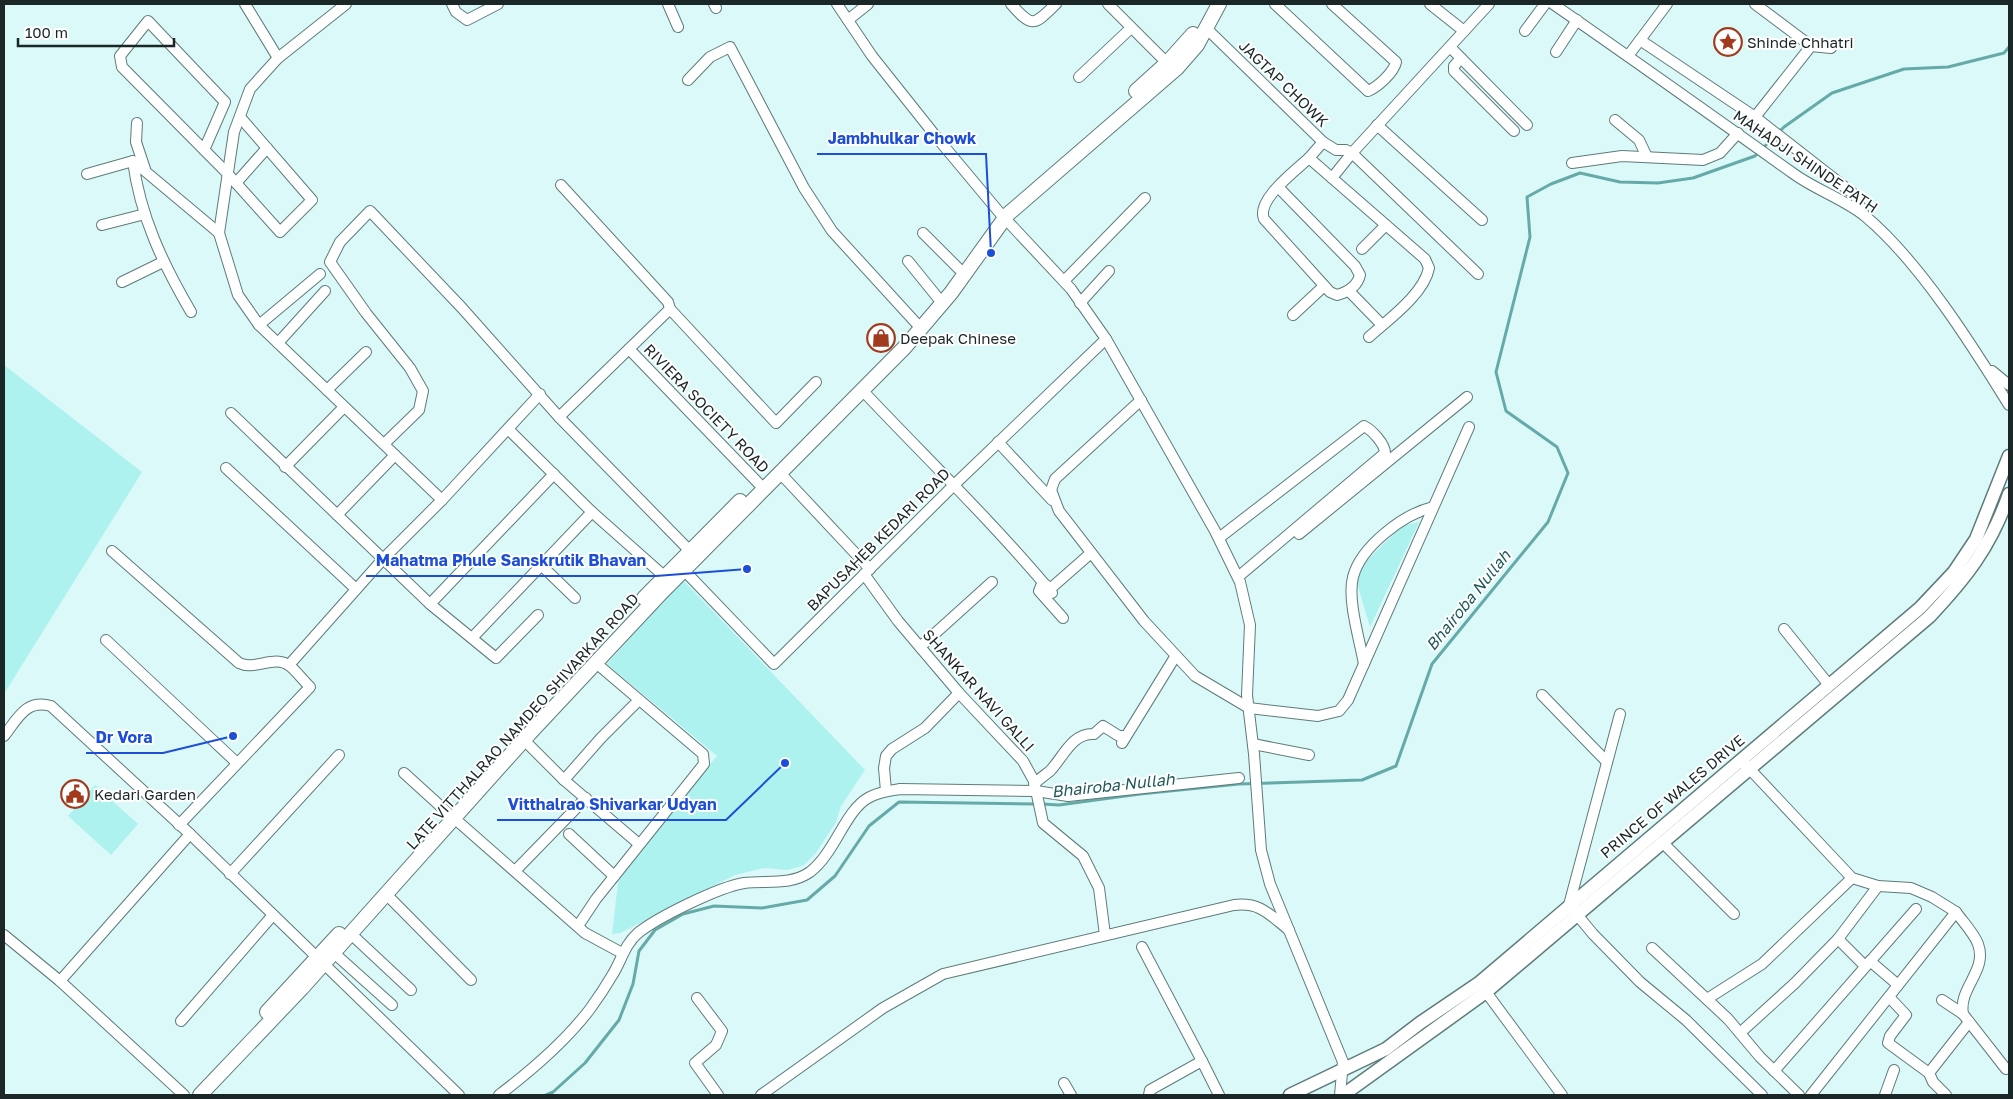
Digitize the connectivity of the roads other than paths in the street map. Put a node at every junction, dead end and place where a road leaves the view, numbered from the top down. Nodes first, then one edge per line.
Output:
1 (245, 4) edge
2 (346, 4) edge
3 (452, 4) edge
4 (498, 4) edge
5 (668, 4) edge
6 (837, 4) edge
7 (868, 4) edge
8 (1011, 4) edge
9 (1056, 4) edge
10 (1108, 4) edge
11 (1210, 4) edge
12 (1219, 4) edge
13 (1276, 4) edge
14 (1332, 4) edge
15 (1430, 4) edge
16 (1489, 4) edge
17 (1545, 4) edge
18 (1553, 4) edge
19 (1667, 4) edge
20 (1755, 4) edge
21 (848, 20) junction
22 (1577, 20) junction
23 (678, 27) dead end
24 (1130, 28) junction
25 (1206, 28) junction
26 (1464, 31) junction
27 (1525, 31) dead end
28 (1640, 40) junction
29 (1811, 46) junction
30 (1450, 47) junction
31 (1831, 48) dead end
32 (1556, 52) dead end
33 (1628, 56) junction
34 (278, 58) junction
35 (1460, 58) junction
36 (1167, 63) junction
37 (1079, 77) dead end
38 (688, 80) dead end
39 (240, 116) junction
40 (1755, 117) junction
41 (1614, 120) dead end
42 (138, 123) dead end
43 (1377, 125) junction
44 (1527, 125) dead end
45 (1514, 131) dead end
46 (1738, 134) junction
47 (1323, 142) junction
48 (267, 148) junction
49 (204, 150) junction
50 (1349, 152) junction
51 (1647, 157) junction
52 (1309, 158) junction
53 (133, 160) junction
54 (1572, 164) dead end
55 (145, 170) junction
56 (227, 173) junction
57 (87, 174) dead end
58 (1332, 178) junction
59 (236, 183) junction
60 (562, 184) dead end
61 (1278, 187) junction
62 (1145, 198) dead end
63 (145, 214) junction
64 (1002, 215) junction
65 (1864, 215) junction
66 (1482, 220) dead end
67 (102, 225) dead end
68 (1386, 226) junction
69 (219, 233) junction
70 (923, 233) dead end
71 (1362, 249) dead end
72 (908, 261) dead end
73 (163, 262) junction
74 (959, 269) junction
75 (1109, 271) dead end
76 (320, 274) dead end
77 (1478, 274) dead end
78 (1064, 281) junction
79 (122, 282) dead end
80 (1324, 286) junction
81 (325, 291) dead end
82 (1349, 291) junction
83 (938, 298) junction
84 (1080, 303) junction
85 (670, 309) junction
86 (191, 312) dead end
87 (1293, 315) dead end
88 (916, 323) junction
89 (259, 325) junction
90 (1382, 325) junction
91 (1369, 337) dead end
92 (1106, 339) junction
93 (278, 343) junction
94 (629, 348) junction
95 (366, 352) dead end
96 (1982, 362) junction
97 (816, 382) dead end
98 (2009, 385) edge
99 (327, 390) junction
100 (862, 390) junction
101 (540, 394) junction
102 (1467, 397) dead end
103 (1141, 400) junction
104 (2009, 405) edge
105 (344, 406) junction
106 (231, 413) dead end
107 (559, 417) junction
108 (1470, 427) dead end
109 (508, 429) junction
110 (998, 442) junction
111 (384, 444) junction
112 (395, 455) junction
113 (2009, 456) edge
114 (285, 467) junction
115 (226, 468) dead end
116 (554, 474) junction
117 (780, 474) junction
118 (761, 486) junction
119 (952, 486) junction
120 (2009, 494) edge
121 (442, 500) junction
122 (1053, 500) junction
123 (1433, 507) junction
124 (592, 512) junction
125 (337, 515) junction
126 (1219, 538) junction
127 (689, 550) junction
128 (112, 551) dead end
129 (1091, 553) junction
130 (384, 558) junction
131 (541, 565) junction
132 (680, 566) junction
133 (867, 572) junction
134 (664, 576) junction
135 (1239, 580) junction
136 (992, 582) dead end
137 (356, 589) junction
138 (1049, 589) junction
139 (575, 598) dead end
140 (430, 604) junction
141 (538, 615) dead end
142 (1063, 618) dead end
143 (1784, 629) dead end
144 (472, 638) junction
145 (106, 640) dead end
146 (920, 648) junction
147 (1175, 657) junction
148 (596, 663) junction
149 (288, 665) junction
150 (1364, 665) junction
151 (1829, 685) junction
152 (960, 693) junction
153 (1542, 695) dead end
154 (638, 700) junction
155 (1249, 708) junction
156 (1620, 714) dead end
157 (4, 736) edge
158 (524, 740) junction
159 (1254, 749) junction
160 (339, 755) dead end
161 (1309, 755) dead end
162 (1607, 762) junction
163 (237, 763) junction
164 (1745, 764) junction
165 (404, 773) dead end
166 (1239, 778) dead end
167 (564, 780) junction
168 (1035, 787) junction
169 (886, 791) junction
170 (586, 798) junction
171 (451, 815) junction
172 (179, 825) junction
173 (190, 834) junction
174 (568, 834) dead end
175 (1662, 842) junction
176 (639, 844) junction
177 (515, 872) junction
178 (230, 874) junction
179 (614, 876) junction
180 (1852, 878) junction
181 (1878, 886) junction
182 (386, 894) junction
183 (1916, 909) dead end
184 (1573, 910) junction
185 (1956, 912) junction
186 (1734, 914) dead end
187 (273, 915) junction
188 (578, 926) junction
189 (1290, 931) junction
190 (351, 934) junction
191 (4, 935) edge
192 (1105, 935) junction
193 (1838, 939) junction
194 (1142, 947) dead end
195 (1652, 948) dead end
196 (334, 953) junction
197 (622, 953) junction
198 (321, 961) junction
199 (1868, 963) junction
200 (471, 980) dead end
201 (60, 981) junction
202 (1898, 985) junction
203 (411, 990) dead end
204 (1486, 992) junction
205 (1889, 997) junction
206 (697, 998) dead end
207 (1707, 999) junction
208 (1942, 1000) dead end
209 (392, 1004) dead end
210 (1962, 1014) junction
211 (181, 1020) dead end
212 (1969, 1022) junction
213 (1740, 1033) junction
214 (1202, 1060) junction
215 (2006, 1069) dead end
216 (1341, 1070) junction
217 (1894, 1070) dead end
218 (1774, 1071) junction
219 (1929, 1073) junction
220 (1064, 1083) dead end
221 (184, 1095) edge
222 (191, 1095) edge
223 (200, 1095) edge
224 (459, 1095) edge
225 (500, 1095) edge
226 (718, 1095) edge
227 (761, 1095) edge
228 (1071, 1095) edge
229 (1150, 1095) edge
230 (1219, 1095) edge
231 (1290, 1095) edge
232 (1342, 1095) edge
233 (1562, 1095) edge
234 (1762, 1095) edge
235 (1799, 1095) edge
236 (1811, 1095) edge
237 (1885, 1095) edge
238 (1946, 1095) edge

1 - 34 street
2 - 34 street
3 - 4 street
5 - 23 street
6 - 21 street
7 - 21 street
8 - 9 street
10 - 24 street
11 - 36 main road, LATE VITTHALRAO NAMDEO SHIVARKAR ROAD
12 - 25 main road, LATE VITTHALRAO NAMDEO SHIVARKAR ROAD
13 - 14 street
15 - 26 street
16 - 26 street
17 - 27 street
18 - 22 street, MAHADJI SHINDE PATH
19 - 28 street
20 - 29 street
21 - 64 street
22 - 32 street
22 - 33 street, MAHADJI SHINDE PATH
24 - 36 street
24 - 37 street
25 - 47 street, JAGTAP CHOWK
25 - 64 main road, LATE VITTHALRAO NAMDEO SHIVARKAR ROAD
26 - 30 street
28 - 33 street
28 - 40 street
29 - 31 street
29 - 40 street
30 - 35 street
30 - 43 street
33 - 46 street, MAHADJI SHINDE PATH
34 - 39 street
35 - 44 street
35 - 45 street
36 - 64 main road, LATE VITTHALRAO NAMDEO SHIVARKAR ROAD
38 - 88 street
39 - 48 street
39 - 56 street
40 - 65 street
41 - 51 street
42 - 55 street
43 - 50 street
43 - 66 street
46 - 51 street
46 - 65 street, MAHADJI SHINDE PATH
47 - 50 street, JAGTAP CHOWK
47 - 52 street
48 - 59 street
48 - 59 street
49 - 49 street
49 - 56 street
50 - 58 street
50 - 77 street
51 - 54 street
52 - 58 street
52 - 61 street
53 - 55 street
53 - 57 street
53 - 63 street
55 - 69 street
56 - 59 street
56 - 69 street
58 - 68 street
60 - 85 street
61 - 80 street
61 - 82 street
62 - 78 street
63 - 67 street
63 - 73 street
64 - 74 main road, LATE VITTHALRAO NAMDEO SHIVARKAR ROAD
64 - 78 street
64 - 100 main road, LATE VITTHALRAO NAMDEO SHIVARKAR ROAD
65 - 96 street, MAHADJI SHINDE PATH
68 - 71 street
68 - 90 street
69 - 89 street
70 - 74 street
72 - 83 street
73 - 79 street
73 - 86 street
74 - 83 main road, LATE VITTHALRAO NAMDEO SHIVARKAR ROAD
75 - 84 street
76 - 89 street
78 - 84 street
80 - 82 street
80 - 87 street
81 - 93 street
82 - 90 street
83 - 88 main road, LATE VITTHALRAO NAMDEO SHIVARKAR ROAD
84 - 92 street
85 - 94 street
85 - 97 street
88 - 118 main road, LATE VITTHALRAO NAMDEO SHIVARKAR ROAD
89 - 93 street
90 - 91 street
92 - 103 street
92 - 110 street, BAPUSAHEB KEDARI ROAD
93 - 99 street
94 - 107 street
94 - 118 street, RIVIERA SOCIETY ROAD
95 - 99 street
96 - 98 street, MAHADJI SHINDE PATH
96 - 104 street, MAHADJI SHINDE PATH
99 - 105 street
100 - 117 main road, LATE VITTHALRAO NAMDEO SHIVARKAR ROAD
100 - 119 street
101 - 107 street
101 - 109 street
101 - 111 street
102 - 135 street
103 - 122 street
103 - 126 street
105 - 111 street
105 - 114 street
106 - 114 street
107 - 127 street
108 - 123 street
109 - 116 street
109 - 121 street
110 - 119 street, BAPUSAHEB KEDARI ROAD
110 - 122 street
111 - 112 street
112 - 121 street
112 - 125 street
113 - 151 street, PRINCE OF WALES DRIVE
114 - 125 street
115 - 137 street
116 - 124 street
116 - 140 street
117 - 118 main road, LATE VITTHALRAO NAMDEO SHIVARKAR ROAD
117 - 133 street, SHANKAR NAVI GALLI
118 - 127 main road, LATE VITTHALRAO NAMDEO SHIVARKAR ROAD
118 - 132 main road, LATE VITTHALRAO NAMDEO SHIVARKAR ROAD
119 - 133 street, BAPUSAHEB KEDARI ROAD
119 - 138 street
120 - 164 street, PRINCE OF WALES DRIVE
121 - 130 street
122 - 129 street
123 - 150 street
123 - 150 street
124 - 131 street
124 - 134 street
125 - 130 street
126 - 135 street
126 - 135 street
127 - 132 main road, LATE VITTHALRAO NAMDEO SHIVARKAR ROAD
128 - 149 street
129 - 138 street
129 - 147 street
130 - 137 street
130 - 140 street
131 - 139 street
131 - 144 street
132 - 133 street, BAPUSAHEB KEDARI ROAD
132 - 134 main road, LATE VITTHALRAO NAMDEO SHIVARKAR ROAD
132 - 148 main road, LATE VITTHALRAO NAMDEO SHIVARKAR ROAD
133 - 146 street, SHANKAR NAVI GALLI
134 - 171 main road, LATE VITTHALRAO NAMDEO SHIVARKAR ROAD
135 - 155 street
136 - 146 street
137 - 149 street
138 - 142 street
140 - 144 street
141 - 144 street
143 - 151 street
145 - 163 street
146 - 152 street, SHANKAR NAVI GALLI
147 - 155 street
147 - 168 street
148 - 154 street
148 - 158 main road, LATE VITTHALRAO NAMDEO SHIVARKAR ROAD
149 - 163 street
150 - 155 street
151 - 164 street, PRINCE OF WALES DRIVE
152 - 168 street, SHANKAR NAVI GALLI
152 - 169 street
153 - 162 street
154 - 167 street
154 - 176 street
155 - 159 street
156 - 162 street
157 - 172 street
158 - 167 street
158 - 171 main road, LATE VITTHALRAO NAMDEO SHIVARKAR ROAD
159 - 161 street
159 - 189 street
160 - 178 street
162 - 184 street
163 - 172 street
164 - 175 street, PRINCE OF WALES DRIVE
164 - 180 street
164 - 184 street, PRINCE OF WALES DRIVE
165 - 171 street
166 - 168 street
167 - 170 street
168 - 169 street
168 - 192 street, SHANKAR NAVI GALLI
169 - 197 street
170 - 176 street
170 - 177 street
171 - 177 street
171 - 182 main road, LATE VITTHALRAO NAMDEO SHIVARKAR ROAD
171 - 198 main road, LATE VITTHALRAO NAMDEO SHIVARKAR ROAD
172 - 173 street
173 - 178 street
173 - 201 street
174 - 179 street
175 - 184 street, PRINCE OF WALES DRIVE
175 - 186 street
176 - 179 street
177 - 188 street
178 - 187 street
179 - 188 street
180 - 181 street
180 - 207 street
181 - 185 street
181 - 193 street
182 - 190 main road, LATE VITTHALRAO NAMDEO SHIVARKAR ROAD
182 - 200 street
183 - 199 street
184 - 204 street, PRINCE OF WALES DRIVE
184 - 216 street, PRINCE OF WALES DRIVE
184 - 234 street
185 - 202 street
185 - 210 street
187 - 198 street
187 - 211 street
188 - 197 street
189 - 192 street
189 - 216 street
190 - 196 main road, LATE VITTHALRAO NAMDEO SHIVARKAR ROAD
190 - 203 street
191 - 201 street
192 - 227 street
193 - 199 street
193 - 213 street
194 - 214 street
195 - 207 street
196 - 198 main road, LATE VITTHALRAO NAMDEO SHIVARKAR ROAD
196 - 209 street
197 - 225 street
198 - 222 main road, LATE VITTHALRAO NAMDEO SHIVARKAR ROAD
198 - 223 main road, LATE VITTHALRAO NAMDEO SHIVARKAR ROAD
198 - 224 street
199 - 202 street
199 - 218 street
201 - 221 street
202 - 205 street
204 - 232 street, PRINCE OF WALES DRIVE
204 - 233 street
205 - 219 street
205 - 236 street
206 - 226 street
207 - 213 street
208 - 210 street
210 - 212 street
212 - 215 street
212 - 219 street
213 - 218 street
214 - 229 street
214 - 230 street
216 - 231 street, PRINCE OF WALES DRIVE
216 - 232 street
217 - 237 street
218 - 235 street
219 - 238 street
220 - 228 street

